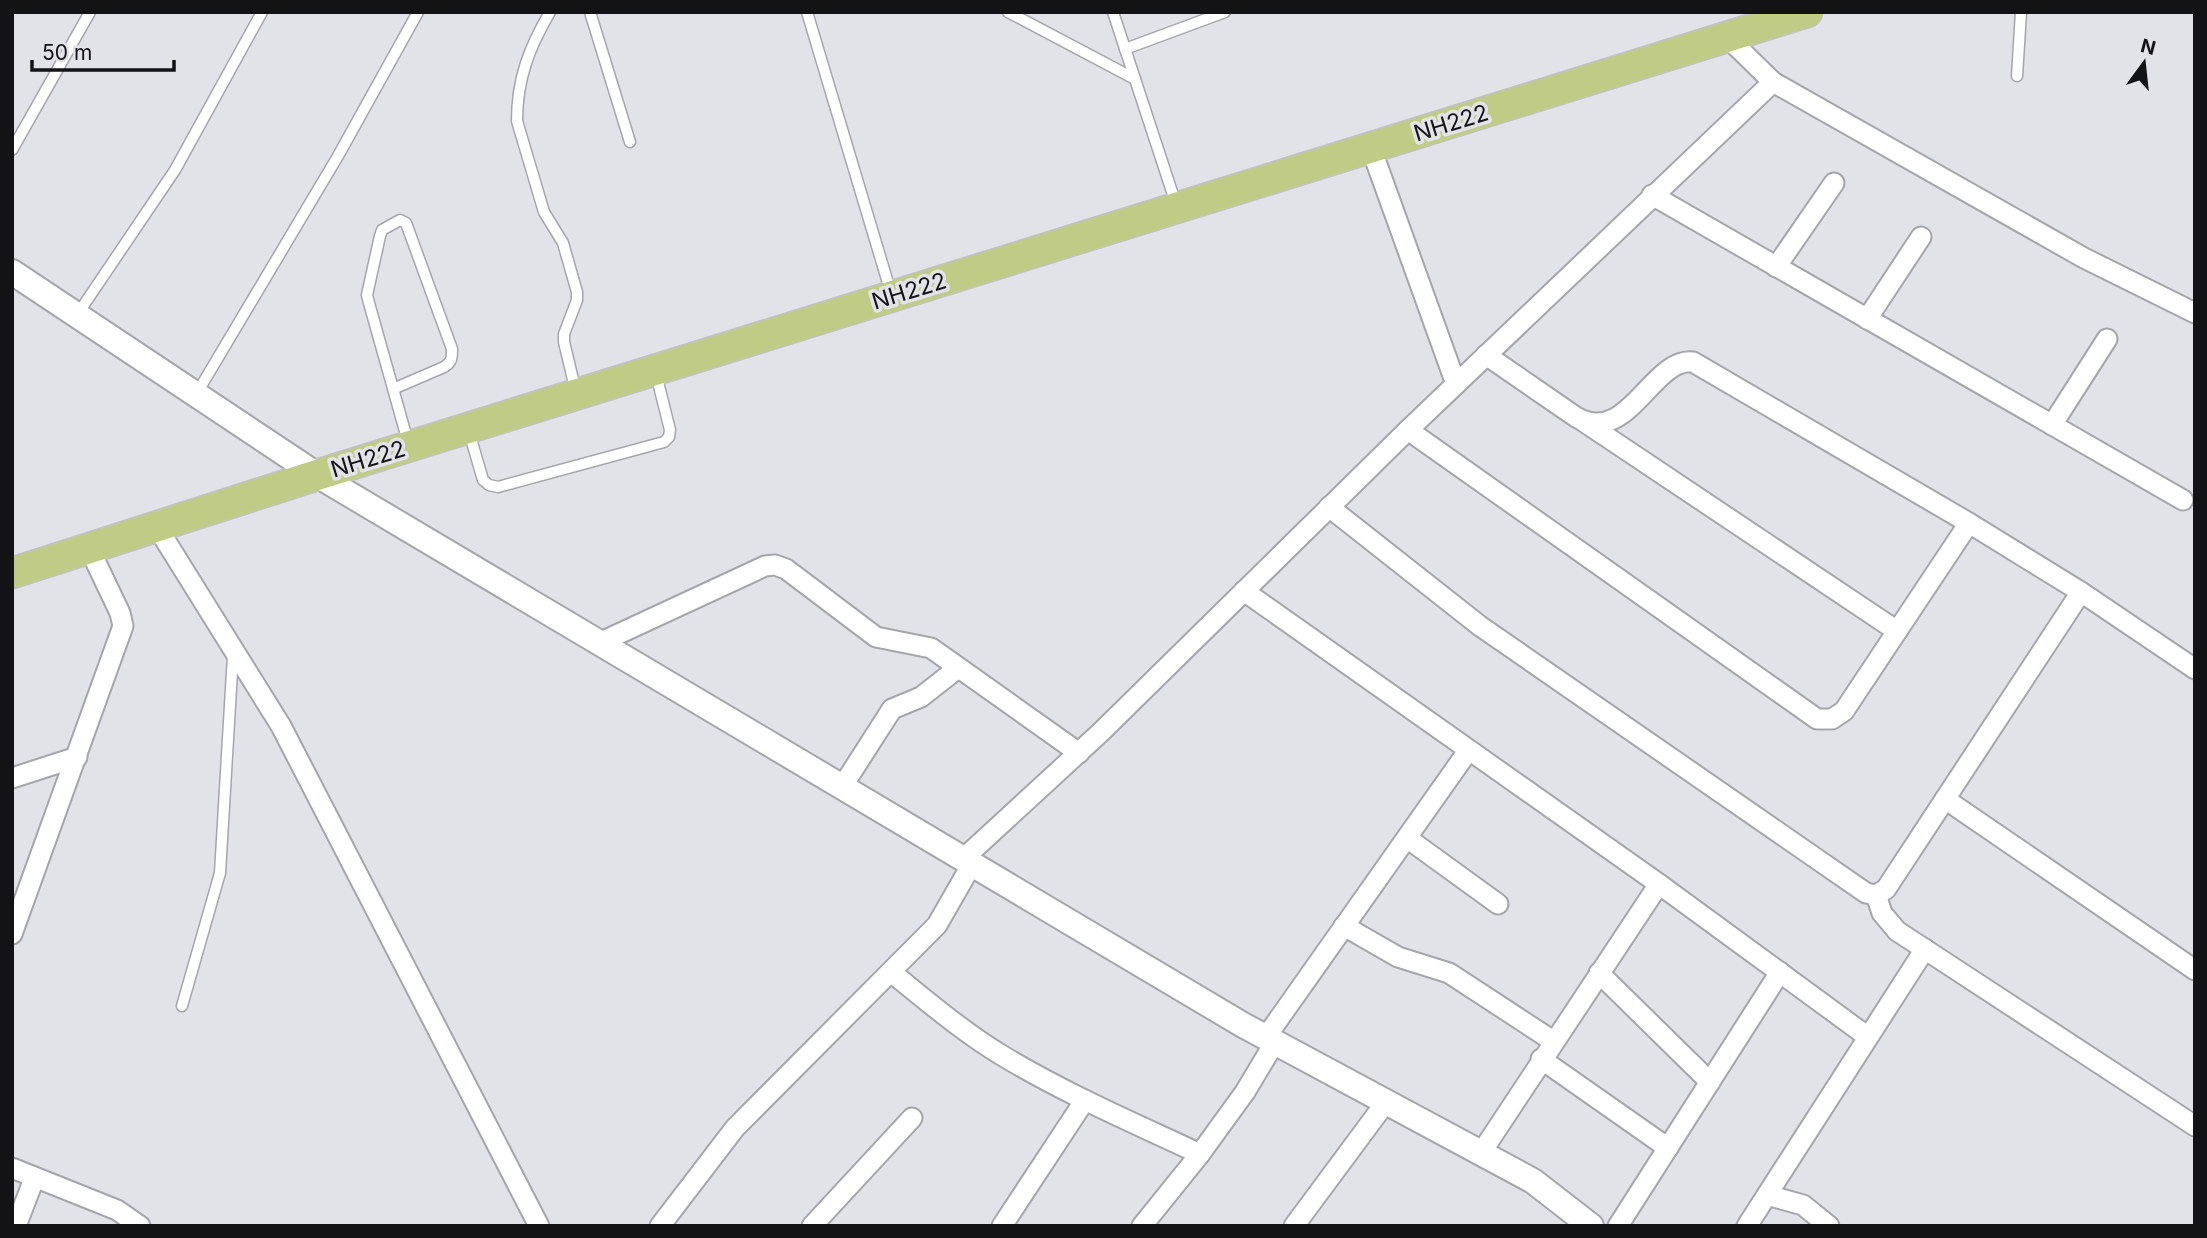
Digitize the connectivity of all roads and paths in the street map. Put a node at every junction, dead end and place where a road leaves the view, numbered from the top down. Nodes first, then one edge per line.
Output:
1 (90, 12) edge
2 (262, 12) edge
3 (418, 12) edge
4 (550, 12) edge
5 (590, 12) edge
6 (807, 12) edge
7 (1008, 12) edge
8 (1113, 12) edge
9 (1224, 12) edge
10 (1807, 12) edge
11 (2021, 12) edge
12 (1727, 37) junction
13 (1125, 49) junction
14 (2017, 76) dead end
15 (1135, 79) junction
16 (1773, 82) junction
17 (630, 142) dead end
18 (1371, 148) junction
19 (12, 150) edge
20 (1835, 183) dead end
21 (1652, 195) junction
22 (1177, 208) junction
23 (1921, 237) dead end
24 (1776, 267) junction
25 (12, 272) edge
26 (892, 296) junction
27 (2195, 313) edge
28 (77, 315) junction
29 (1867, 319) junction
30 (2107, 339) dead end
31 (1486, 355) junction
32 (655, 370) junction
33 (1456, 384) junction
34 (393, 389) junction
35 (577, 394) junction
36 (196, 395) junction
37 (1583, 421) junction
38 (2052, 425) junction
39 (468, 428) junction
40 (1408, 430) junction
41 (409, 447) junction
42 (317, 475) junction
43 (2183, 500) dead end
44 (1329, 507) junction
45 (1969, 523) junction
46 (157, 527) junction
47 (89, 548) junction
48 (12, 573) edge
49 (1244, 591) junction
50 (2081, 592) junction
51 (1897, 631) junction
52 (600, 643) junction
53 (234, 650) junction
54 (958, 668) junction
55 (2195, 669) edge
56 (1468, 751) junction
57 (1079, 752) junction
58 (77, 757) junction
59 (12, 778) edge
60 (842, 787) junction
61 (1945, 799) junction
62 (1407, 838) junction
63 (968, 861) junction
64 (1659, 884) junction
65 (1876, 895) junction
66 (1499, 904) dead end
67 (1345, 926) junction
68 (12, 933) edge
69 (1924, 949) junction
70 (2195, 970) edge
71 (891, 972) junction
72 (1780, 972) junction
73 (1599, 973) junction
74 (182, 1006) dead end
75 (1868, 1037) junction
76 (1270, 1040) junction
77 (1553, 1041) junction
78 (1541, 1059) junction
79 (1710, 1082) junction
80 (1085, 1100) junction
81 (1386, 1102) junction
82 (912, 1118) dead end
83 (2195, 1126) edge
84 (1668, 1148) junction
85 (1481, 1153) junction
86 (1200, 1154) junction
87 (12, 1168) edge
88 (34, 1179) junction
89 (1767, 1195) junction
90 (135, 1224) edge
91 (16, 1226) edge
92 (539, 1226) edge
93 (660, 1226) edge
94 (812, 1226) edge
95 (1002, 1226) edge
96 (1142, 1226) edge
97 (1294, 1226) edge
98 (1591, 1226) edge
99 (1618, 1226) edge
100 (1748, 1226) edge
101 (1829, 1226) edge

1 - 19 lane
2 - 28 lane
3 - 36 lane
4 - 35 lane
5 - 17 lane
6 - 26 lane
7 - 15 lane
8 - 13 lane
9 - 13 lane
10 - 12 main road, NH222
11 - 14 lane
12 - 16 street
12 - 18 main road, NH222
13 - 15 lane
15 - 22 lane
16 - 21 street
16 - 27 street
18 - 22 main road, NH222
18 - 33 street
20 - 24 street
21 - 24 street
21 - 31 street
22 - 26 main road, NH222
23 - 29 street
24 - 29 street
25 - 28 street
26 - 32 main road, NH222
28 - 36 street
29 - 38 street
30 - 38 street
31 - 33 street
31 - 37 street
32 - 35 main road, NH222
32 - 39 lane
33 - 40 street
34 - 34 lane
34 - 41 lane
35 - 39 main road, NH222
36 - 42 street
37 - 45 street
37 - 51 street
38 - 43 street
39 - 41 main road, NH222
40 - 44 street
40 - 51 street
41 - 42 main road, NH222
42 - 46 main road, NH222
42 - 52 street
44 - 49 street
44 - 65 street
45 - 50 street
45 - 51 street
46 - 47 main road, NH222
46 - 53 street
47 - 48 main road, NH222
47 - 58 street
49 - 56 street
49 - 57 street
50 - 55 street
50 - 61 street
52 - 54 street
52 - 60 street
53 - 74 lane
53 - 92 street
54 - 57 street
54 - 60 street
56 - 62 street
56 - 64 street
57 - 63 street
58 - 59 street
58 - 68 street
60 - 63 street
61 - 65 street
61 - 70 street
62 - 66 street
62 - 67 street
63 - 71 street
63 - 76 street
64 - 72 street
64 - 73 street
65 - 69 street
67 - 76 street
67 - 77 street
69 - 75 street
69 - 83 street
71 - 80 street
71 - 93 street
72 - 75 street
72 - 79 street
73 - 77 street
73 - 79 street
75 - 89 street
76 - 81 street
76 - 86 street
77 - 78 street
78 - 84 street
78 - 85 street
79 - 84 street
80 - 86 street
80 - 95 street
81 - 85 street
81 - 97 street
82 - 94 street
84 - 99 street
85 - 98 street
86 - 96 street
87 - 88 street
88 - 90 street
88 - 91 street
89 - 100 street
89 - 101 street

